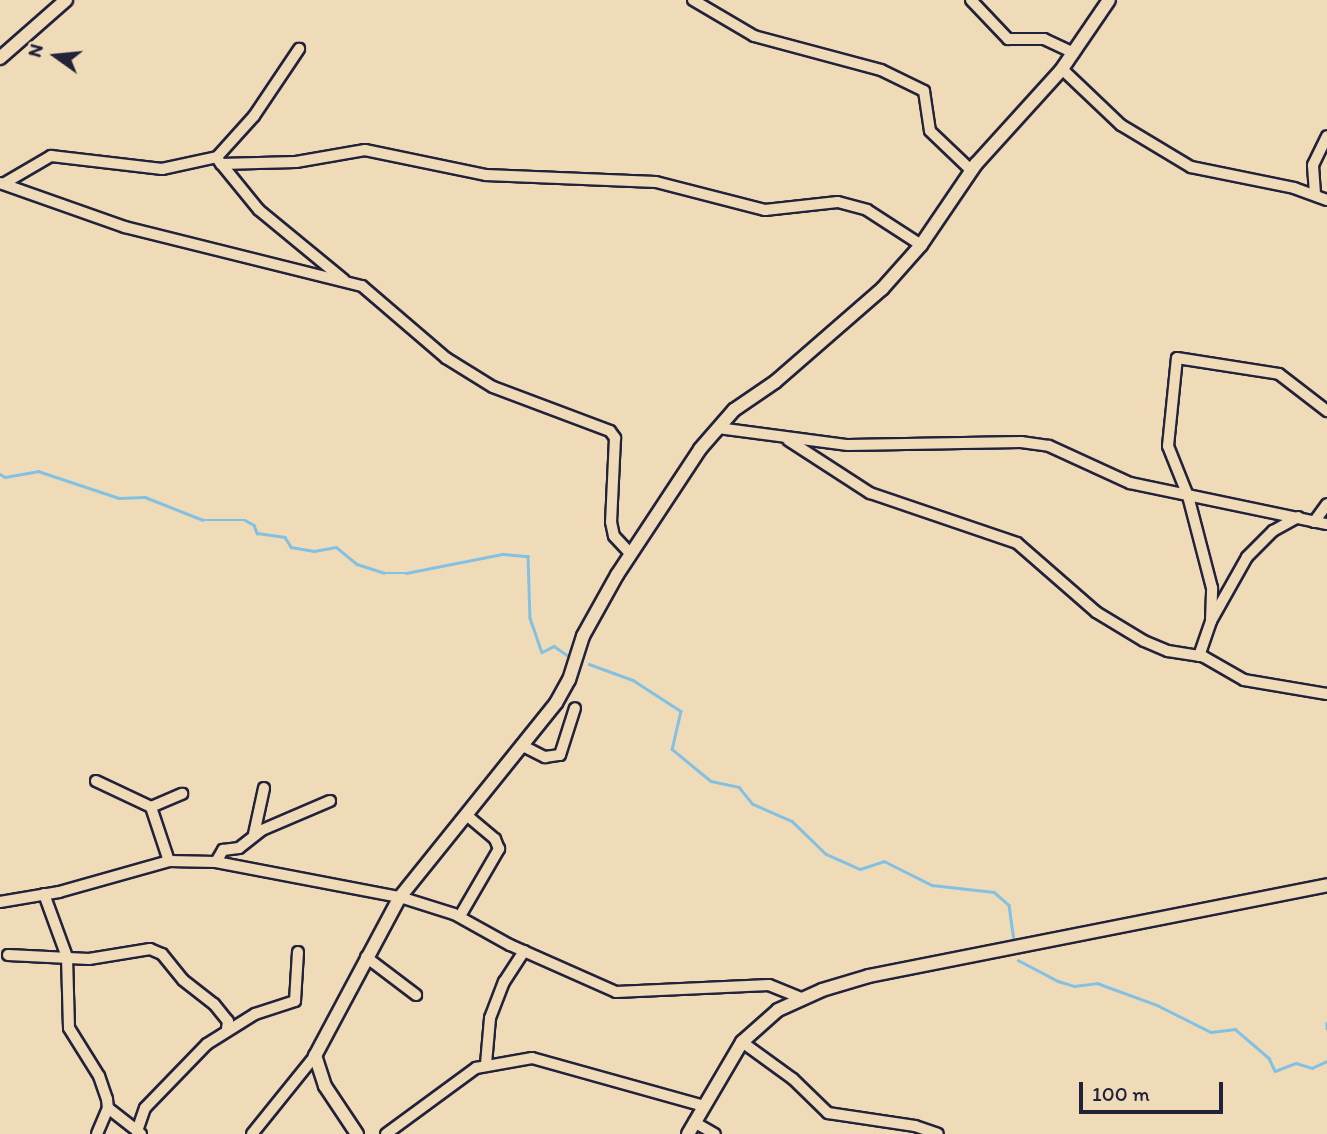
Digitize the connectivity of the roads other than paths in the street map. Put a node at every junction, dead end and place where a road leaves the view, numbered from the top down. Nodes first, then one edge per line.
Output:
1 (66, 0) edge
2 (693, 0) edge
3 (971, 0) edge
4 (1110, 0) edge
5 (299, 49) dead end
6 (1074, 53) junction
7 (0, 58) edge
8 (1062, 69) junction
9 (1327, 136) edge
10 (219, 161) junction
11 (971, 170) junction
12 (1, 183) edge
13 (1315, 194) junction
14 (1327, 200) edge
15 (921, 245) junction
16 (344, 280) junction
17 (1327, 411) edge
18 (718, 428) junction
19 (787, 440) junction
20 (1188, 496) junction
21 (1327, 504) edge
22 (1298, 517) junction
23 (1314, 522) junction
24 (1327, 524) edge
25 (631, 554) junction
26 (1210, 621) junction
27 (1199, 656) junction
28 (1327, 694) edge
29 (575, 708) dead end
30 (523, 747) junction
31 (96, 781) dead end
32 (264, 788) dead end
33 (182, 794) dead end
34 (330, 801) dead end
35 (151, 807) junction
36 (468, 816) junction
37 (254, 834) junction
38 (169, 861) junction
39 (216, 862) junction
40 (1327, 885) edge
41 (44, 894) junction
42 (400, 897) junction
43 (0, 902) edge
44 (460, 916) junction
45 (524, 951) junction
46 (298, 952) dead end
47 (8, 956) dead end
48 (67, 957) junction
49 (366, 957) junction
50 (416, 995) dead end
51 (801, 998) junction
52 (227, 1029) junction
53 (742, 1042) junction
54 (315, 1056) junction
55 (486, 1064) junction
56 (704, 1106) junction
57 (108, 1108) junction
58 (691, 1128) edge
59 (139, 1133) edge
60 (97, 1134) edge
61 (252, 1134) edge
62 (357, 1134) edge
63 (386, 1134) edge
64 (715, 1134) edge
65 (938, 1134) edge

1 - 7 street
2 - 11 street
3 - 6 street
4 - 6 street
5 - 10 street
6 - 8 street
8 - 11 street
8 - 13 street
9 - 13 street
10 - 12 street
10 - 15 street
10 - 16 street
11 - 15 street
12 - 16 street
13 - 14 street
15 - 18 street
16 - 25 street
17 - 20 street
18 - 19 street
18 - 25 street
19 - 20 street
19 - 27 street
20 - 22 street
20 - 26 street
21 - 23 street
22 - 23 street
22 - 26 street
23 - 24 street
25 - 30 street
26 - 27 street
27 - 28 street
29 - 30 street
30 - 36 street
31 - 35 street
32 - 37 street
33 - 35 street
34 - 37 street
35 - 38 street
36 - 42 street
36 - 44 street
37 - 39 street
38 - 39 street
38 - 41 street
39 - 42 street
40 - 51 street
41 - 43 street
41 - 48 street
42 - 44 street
42 - 49 street
44 - 45 street
45 - 51 street
45 - 55 street
46 - 52 street
47 - 48 street
48 - 52 street
48 - 57 street
49 - 50 street
49 - 54 street
51 - 53 street
52 - 59 street
53 - 56 street
53 - 65 street
54 - 61 street
54 - 62 street
55 - 56 street
55 - 63 street
56 - 58 street
57 - 59 street
57 - 60 street
58 - 64 street

